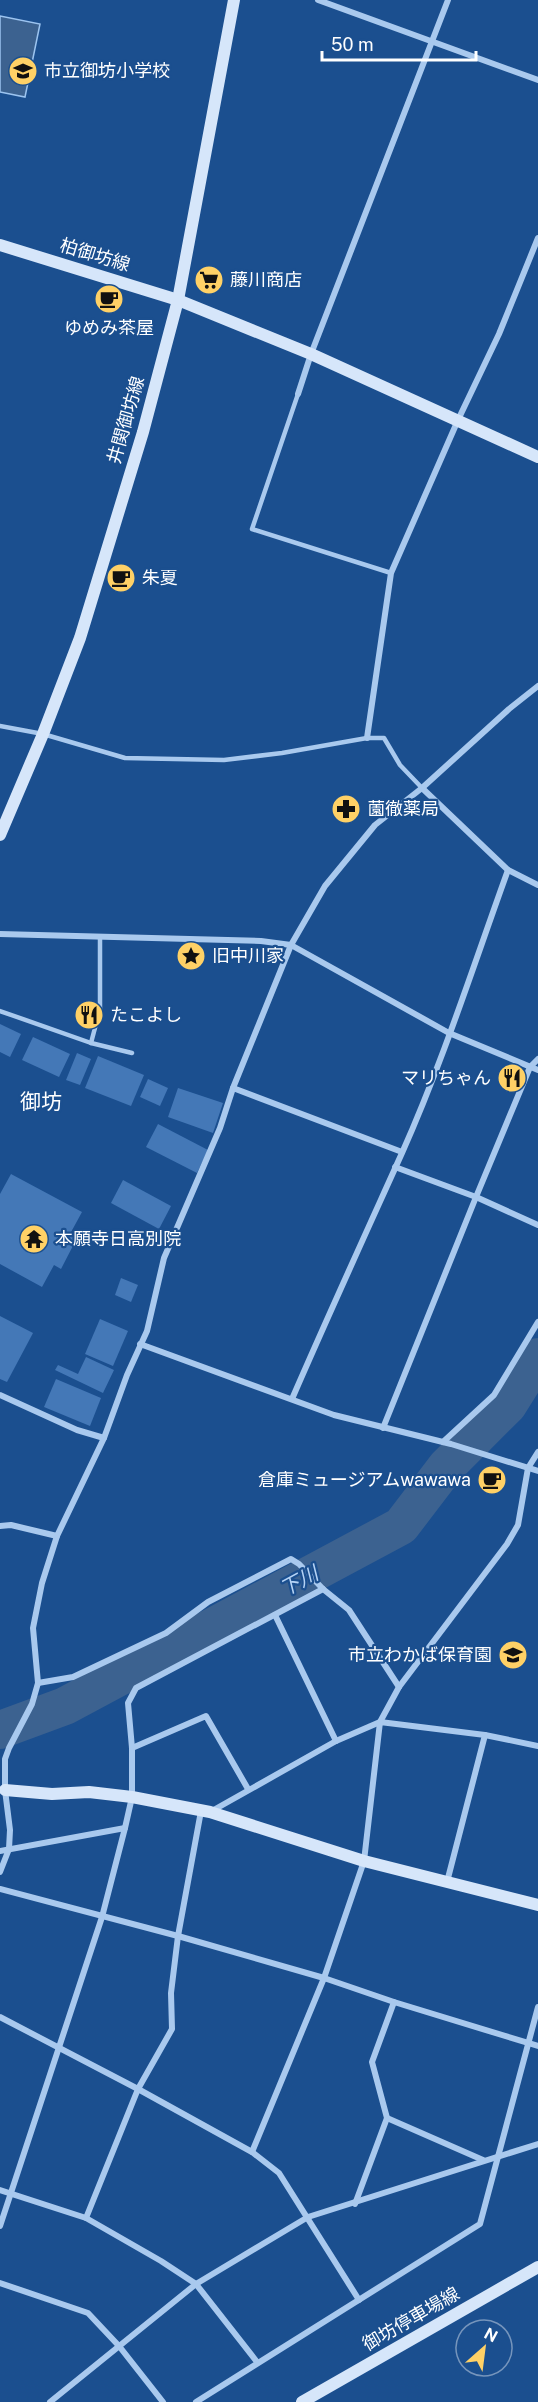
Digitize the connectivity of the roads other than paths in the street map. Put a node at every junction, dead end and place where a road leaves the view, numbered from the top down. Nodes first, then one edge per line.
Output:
1 (234, 0) edge
2 (318, 0) edge
3 (448, 0) edge
4 (434, 41) junction
5 (538, 80) edge
6 (538, 238) edge
7 (0, 245) edge
8 (178, 300) junction
9 (311, 354) junction
10 (298, 394) joint
11 (458, 420) junction
12 (538, 457) edge
13 (391, 573) junction
14 (538, 686) edge
15 (0, 726) edge
16 (44, 734) junction
17 (367, 738) junction
18 (422, 788) junction
19 (0, 835) edge
20 (508, 870) junction
21 (538, 885) edge
22 (0, 934) edge
23 (100, 938) junction
24 (291, 945) junction
25 (0, 1011) edge
26 (449, 1033) junction
27 (91, 1043) junction
28 (132, 1053) dead end
29 (538, 1059) edge
30 (530, 1067) junction
31 (538, 1070) edge
32 (233, 1088) junction
33 (402, 1152) junction
34 (395, 1167) junction
35 (476, 1197) junction
36 (538, 1225) edge
37 (538, 1323) edge
38 (140, 1344) junction
39 (0, 1395) edge
40 (292, 1399) junction
41 (383, 1428) junction
42 (104, 1438) junction
43 (443, 1442) junction
44 (538, 1452) edge
45 (528, 1468) junction
46 (538, 1471) edge
47 (0, 1526) edge
48 (57, 1536) junction
49 (321, 1586) junction
50 (275, 1615) junction
51 (39, 1683) junction
52 (399, 1687) junction
53 (380, 1722) junction
54 (485, 1735) junction
55 (336, 1741) junction
56 (538, 1746) edge
57 (132, 1748) junction
58 (248, 1789) junction
59 (4, 1790) junction
60 (132, 1797) junction
61 (206, 1812) junction
62 (125, 1828) junction
63 (9, 1850) junction
64 (0, 1851) edge
65 (364, 1861) junction
66 (0, 1872) edge
67 (447, 1882) junction
68 (0, 1889) edge
69 (538, 1905) edge
70 (102, 1917) junction
71 (178, 1936) junction
72 (324, 1978) junction
73 (393, 2002) junction
74 (538, 2007) edge
75 (0, 2017) edge
76 (527, 2042) junction
77 (538, 2046) edge
78 (57, 2048) junction
79 (138, 2089) junction
80 (387, 2118) junction
81 (538, 2144) edge
82 (252, 2152) junction
83 (497, 2156) junction
84 (483, 2160) junction
85 (0, 2190) edge
86 (9, 2192) junction
87 (355, 2204) junction
88 (308, 2217) junction
89 (86, 2218) junction
90 (0, 2226) edge
91 (538, 2267) edge
92 (0, 2283) edge
93 (196, 2284) junction
94 (359, 2300) junction
95 (120, 2346) junction
96 (258, 2362) junction
97 (50, 2402) edge
98 (163, 2402) edge
99 (196, 2402) edge
100 (302, 2402) edge

1 - 8 main road, 井関御坊線
2 - 4 street
3 - 4 street
4 - 5 street
4 - 9 street
6 - 11 street
7 - 8 main road, 柏御坊線
8 - 9 main road, 柏御坊線
8 - 16 main road, 井関御坊線
9 - 10 street
9 - 11 main road, 柏御坊線
10 - 13 lane
11 - 12 main road, 柏御坊線
11 - 13 street
13 - 17 street
14 - 18 street
15 - 16 lane
16 - 17 lane
16 - 19 main road, 井関御坊線
17 - 18 lane
18 - 20 street
18 - 24 street
20 - 21 street
20 - 26 street
22 - 23 street
23 - 24 street
23 - 27 lane
24 - 26 street
24 - 32 street
25 - 27 lane
26 - 30 street
26 - 33 street
27 - 28 lane
29 - 30 street
30 - 31 street
30 - 35 street
32 - 33 street
32 - 38 street
33 - 34 street
34 - 35 street
34 - 40 street
35 - 36 street
35 - 41 street
37 - 43 street
38 - 40 street
38 - 42 street
39 - 42 street
40 - 41 street
41 - 43 street
42 - 48 street
43 - 45 street
44 - 45 street
45 - 46 street
45 - 52 street
47 - 48 street
48 - 51 street
49 - 50 street
49 - 51 street
49 - 52 street
50 - 55 street
50 - 57 street
51 - 59 street
52 - 53 street
53 - 54 street
53 - 55 street
53 - 65 street
54 - 56 street
54 - 67 street
55 - 58 street
57 - 58 street
57 - 60 street
58 - 61 street
59 - 60 main road
59 - 63 street
60 - 61 main road
60 - 62 street
61 - 65 main road
61 - 71 street
62 - 63 street
62 - 70 street
63 - 64 street
63 - 66 street
65 - 67 main road
65 - 72 street
67 - 69 main road
68 - 70 street
70 - 71 street
70 - 78 street
71 - 72 street
71 - 79 street
72 - 73 street
72 - 82 street
73 - 76 street
73 - 80 street
74 - 76 street
75 - 78 street
76 - 77 street
76 - 83 street
78 - 79 street
78 - 86 street
79 - 82 street
79 - 89 street
80 - 84 street
80 - 87 street
81 - 83 street
82 - 88 street
83 - 84 street
83 - 94 street
84 - 87 street
85 - 86 street
86 - 89 street
86 - 90 street
87 - 88 street
88 - 93 street
88 - 94 street
89 - 93 street
91 - 100 main road, 御坊停車場線
92 - 95 street
93 - 95 street
93 - 96 street
94 - 96 street
95 - 97 street
95 - 98 street
96 - 99 street

